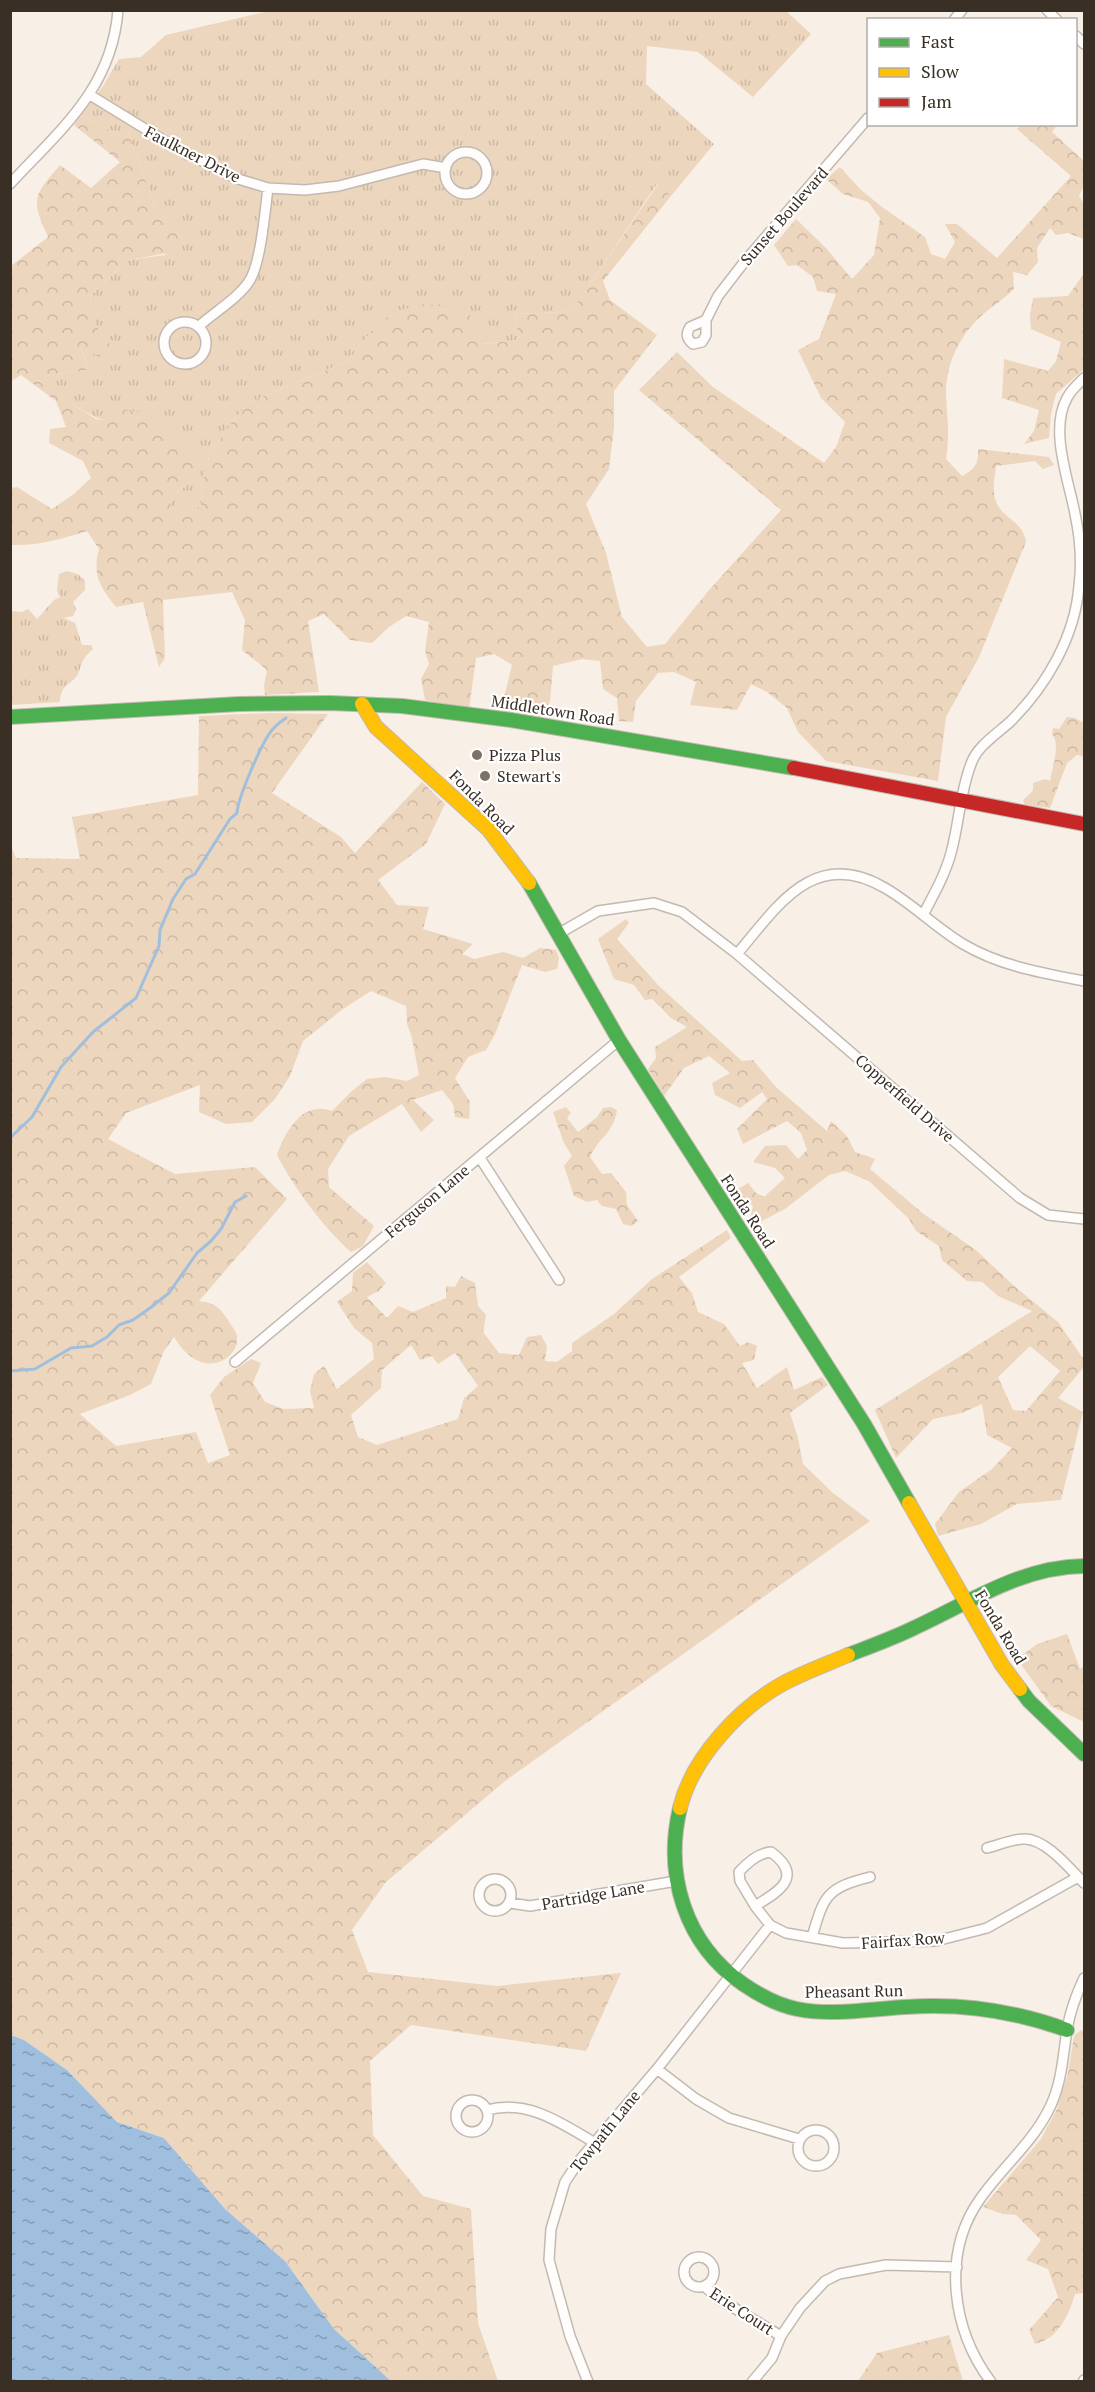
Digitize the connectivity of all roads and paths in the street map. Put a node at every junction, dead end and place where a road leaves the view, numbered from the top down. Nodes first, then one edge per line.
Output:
1 (118, 10) edge
2 (90, 95) junction
3 (867, 119) edge
4 (446, 168) junction
5 (10, 184) edge
6 (268, 188) junction
7 (706, 320) dead end
8 (198, 327) junction
9 (1084, 378) edge
10 (1082, 587) edge
11 (362, 704) junction
12 (10, 717) edge
13 (961, 801) junction
14 (1084, 824) edge
15 (923, 915) junction
16 (558, 934) junction
17 (737, 954) junction
18 (1084, 981) edge
19 (619, 1040) junction
20 (480, 1158) junction
21 (1084, 1219) edge
22 (559, 1280) dead end
23 (235, 1362) dead end
24 (1084, 1566) edge
25 (967, 1603) junction
26 (1084, 1754) edge
27 (987, 1848) dead end
28 (870, 1877) dead end
29 (1081, 1880) edge
30 (676, 1881) junction
31 (510, 1903) dead end
32 (755, 1906) junction
33 (770, 1925) junction
34 (812, 1937) junction
35 (731, 1975) junction
36 (1084, 1978) edge
37 (1067, 2030) junction
38 (657, 2068) junction
39 (487, 2110) dead end
40 (800, 2139) junction
41 (595, 2143) junction
42 (957, 2266) junction
43 (704, 2286) dead end
44 (781, 2336) junction
45 (588, 2382) edge
46 (752, 2382) edge
47 (991, 2382) edge

1 - 2 street
2 - 5 street
2 - 6 street, Faulkner Drive
3 - 7 street, Sunset Boulevard
4 - 4 street
4 - 6 street, Faulkner Drive
6 - 8 street
8 - 8 street
9 - 10 street
10 - 13 street
11 - 12 street, Middletown Road
11 - 13 street, Middletown Road
11 - 16 street, Fonda Road
13 - 14 street, Middletown Road
13 - 15 street
15 - 17 street
15 - 18 street
16 - 17 street, Copperfield Drive
16 - 19 street, Fonda Road
17 - 21 street, Copperfield Drive
19 - 20 street, Ferguson Lane
19 - 25 street, Fonda Road
20 - 22 street
20 - 23 street, Ferguson Lane
24 - 25 street, Pheasant Run
25 - 26 street, Fonda Road
25 - 30 street, Pheasant Run
27 - 29 street
28 - 34 street
29 - 34 street, Fairfax Row
30 - 31 street, Partridge Lane
30 - 35 street, Pheasant Run
32 - 32 street
32 - 33 street
33 - 34 street, Fairfax Row
33 - 35 street
35 - 37 street, Pheasant Run
35 - 38 street, Towpath Lane
36 - 37 street
37 - 42 street
38 - 40 street
38 - 41 street, Towpath Lane
39 - 41 street
40 - 40 street
41 - 45 street, Towpath Lane
42 - 44 street
42 - 47 street
43 - 44 street, Erie Court
44 - 46 street

